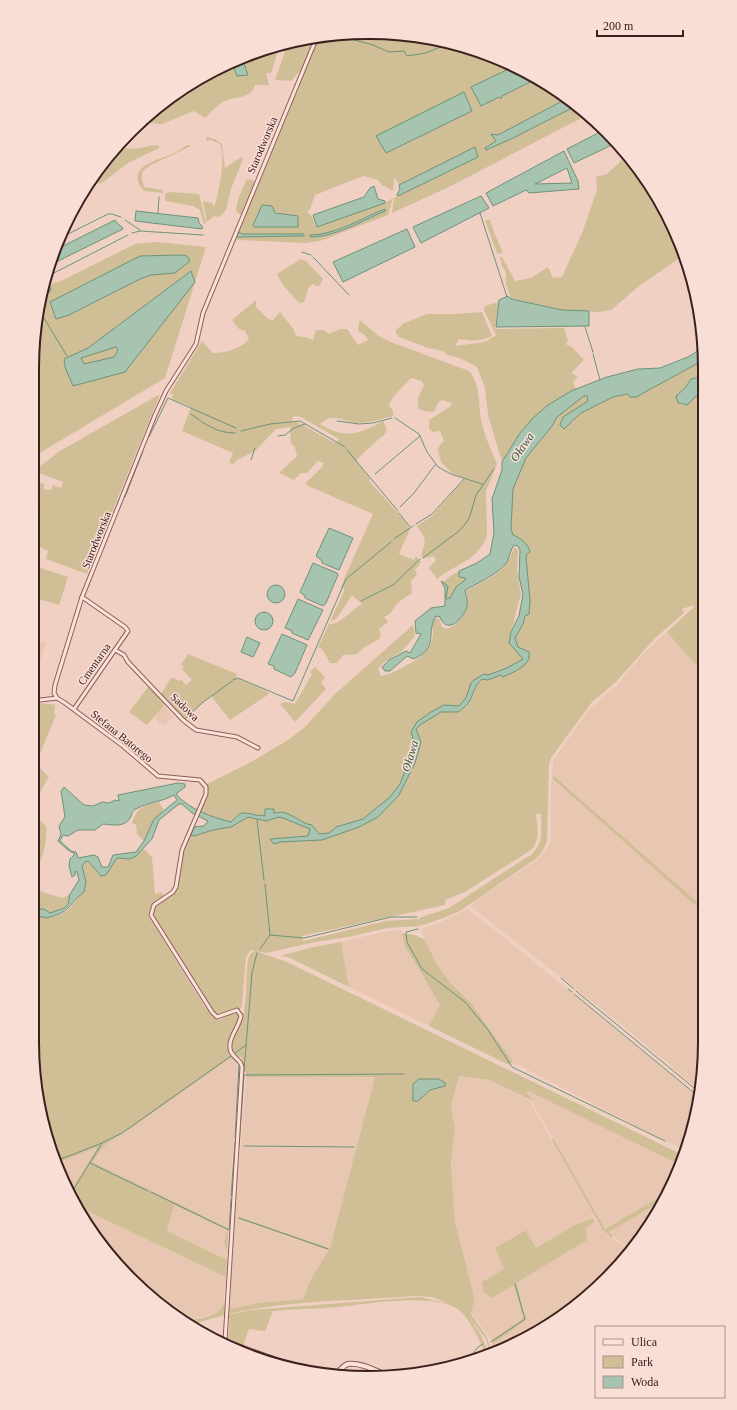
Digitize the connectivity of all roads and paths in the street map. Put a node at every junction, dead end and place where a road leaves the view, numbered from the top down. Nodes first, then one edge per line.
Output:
1 (314, 44) edge
2 (82, 597) junction
3 (115, 650) junction
4 (57, 698) junction
5 (39, 700) edge
6 (77, 704) junction
7 (69, 706) junction
8 (74, 709) junction
9 (258, 748) dead end
10 (225, 1338) edge
11 (341, 1369) edge
12 (377, 1371) edge

1 - 2 street, Starodworska
2 - 3 street, Cmentarna
2 - 4 street, Starodworska
3 - 6 street, Cmentarna
3 - 9 street, Sadowa
4 - 5 street
4 - 7 street, Stefana Batorego
6 - 7 street
6 - 8 street, Cmentarna
7 - 8 street, Stefana Batorego
8 - 10 street, Stefana Batorego
11 - 12 street

